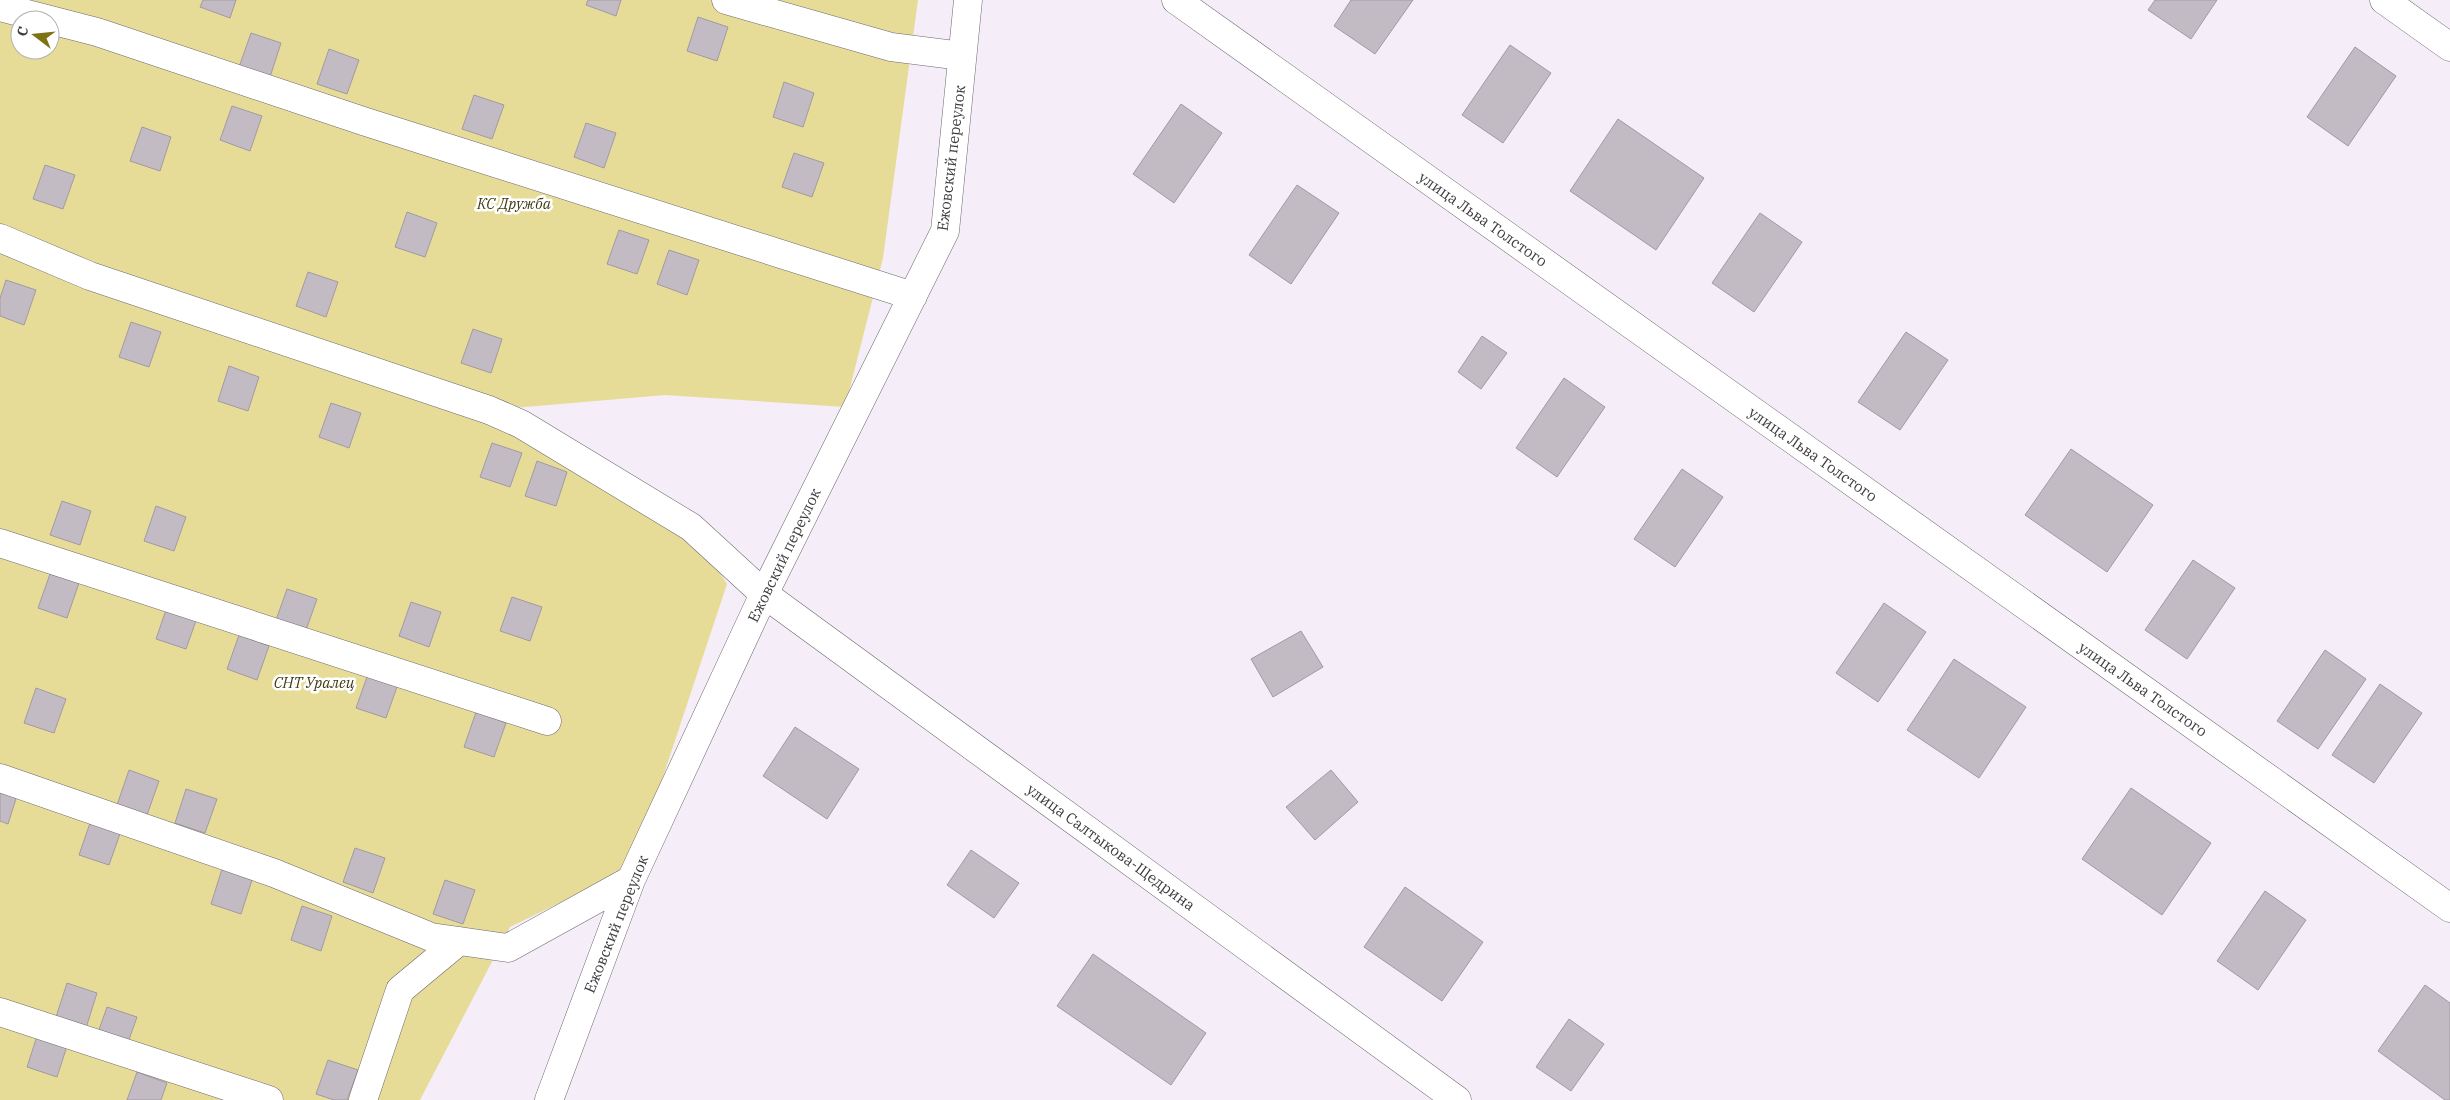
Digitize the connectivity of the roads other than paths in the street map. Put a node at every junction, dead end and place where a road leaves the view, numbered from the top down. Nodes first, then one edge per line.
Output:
1 (726, 0) edge
2 (968, 0) edge
3 (1176, 0) edge
4 (2384, 0) edge
5 (0, 7) edge
6 (2450, 47) edge
7 (962, 56) junction
8 (0, 238) edge
9 (913, 296) junction
10 (0, 543) edge
11 (764, 594) junction
12 (547, 721) dead end
13 (0, 778) edge
14 (631, 880) junction
15 (2450, 908) edge
16 (459, 941) junction
17 (0, 1012) edge
18 (269, 1100) edge
19 (363, 1100) edge
20 (549, 1100) edge
21 (1456, 1100) edge

1 - 7 street
2 - 7 street, Ежовский переулок
3 - 15 street, улица Льва Толстого
4 - 6 street
5 - 9 street
7 - 9 street, Ежовский переулок
8 - 11 street, улица Салтыкова-Щедрина
9 - 11 street, Ежовский переулок
10 - 12 street
11 - 14 street, Ежовский переулок
11 - 21 street, улица Салтыкова-Щедрина
13 - 16 street
14 - 16 street
14 - 20 street, Ежовский переулок
16 - 19 street
17 - 18 street

